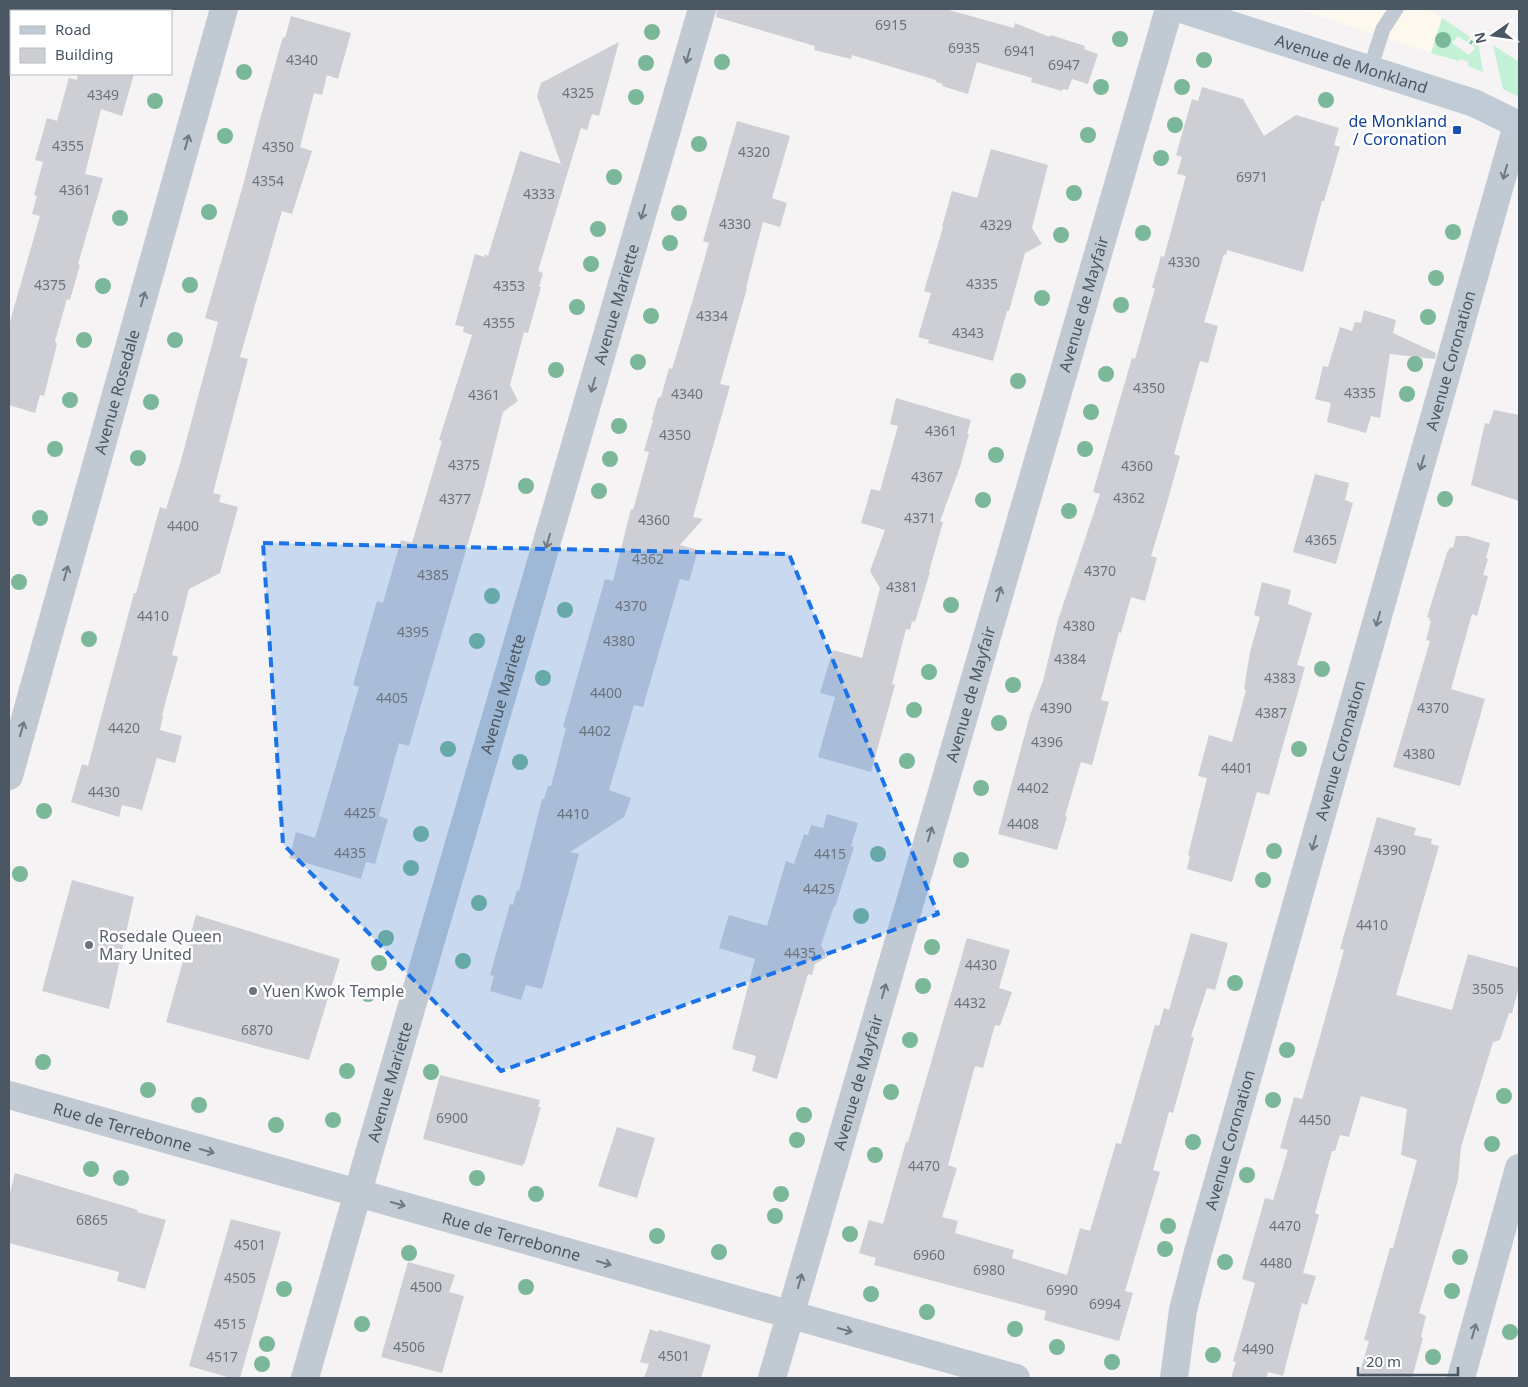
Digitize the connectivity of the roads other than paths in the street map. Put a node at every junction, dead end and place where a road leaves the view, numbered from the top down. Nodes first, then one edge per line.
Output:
1 (224, 9) edge
2 (702, 9) edge
3 (1169, 9) edge
4 (1181, 9) edge
5 (1396, 9) edge
6 (1370, 69) junction
7 (1518, 125) edge
8 (9, 776) edge
9 (9, 1095) edge
10 (1519, 1168) edge
11 (358, 1194) junction
12 (790, 1315) junction
13 (305, 1378) edge
14 (772, 1378) edge
15 (1016, 1378) edge
16 (1174, 1378) edge
17 (1461, 1378) edge

8 -> 1 street, Avenue Rosedale
2 -> 11 street, Avenue Mariette
12 -> 3 street, Avenue de Mayfair
4 - 6 street, Avenue de Monkland
5 - 6 lane
6 - 7 street, Avenue de Monkland
7 -> 16 street, Avenue Coronation
9 -> 11 street, Rue de Terrebonne
17 -> 10 street
11 -> 12 street, Rue de Terrebonne
11 - 13 street, Avenue Mariette
12 - 14 street, Avenue de Mayfair
12 -> 15 street, Rue de Terrebonne

